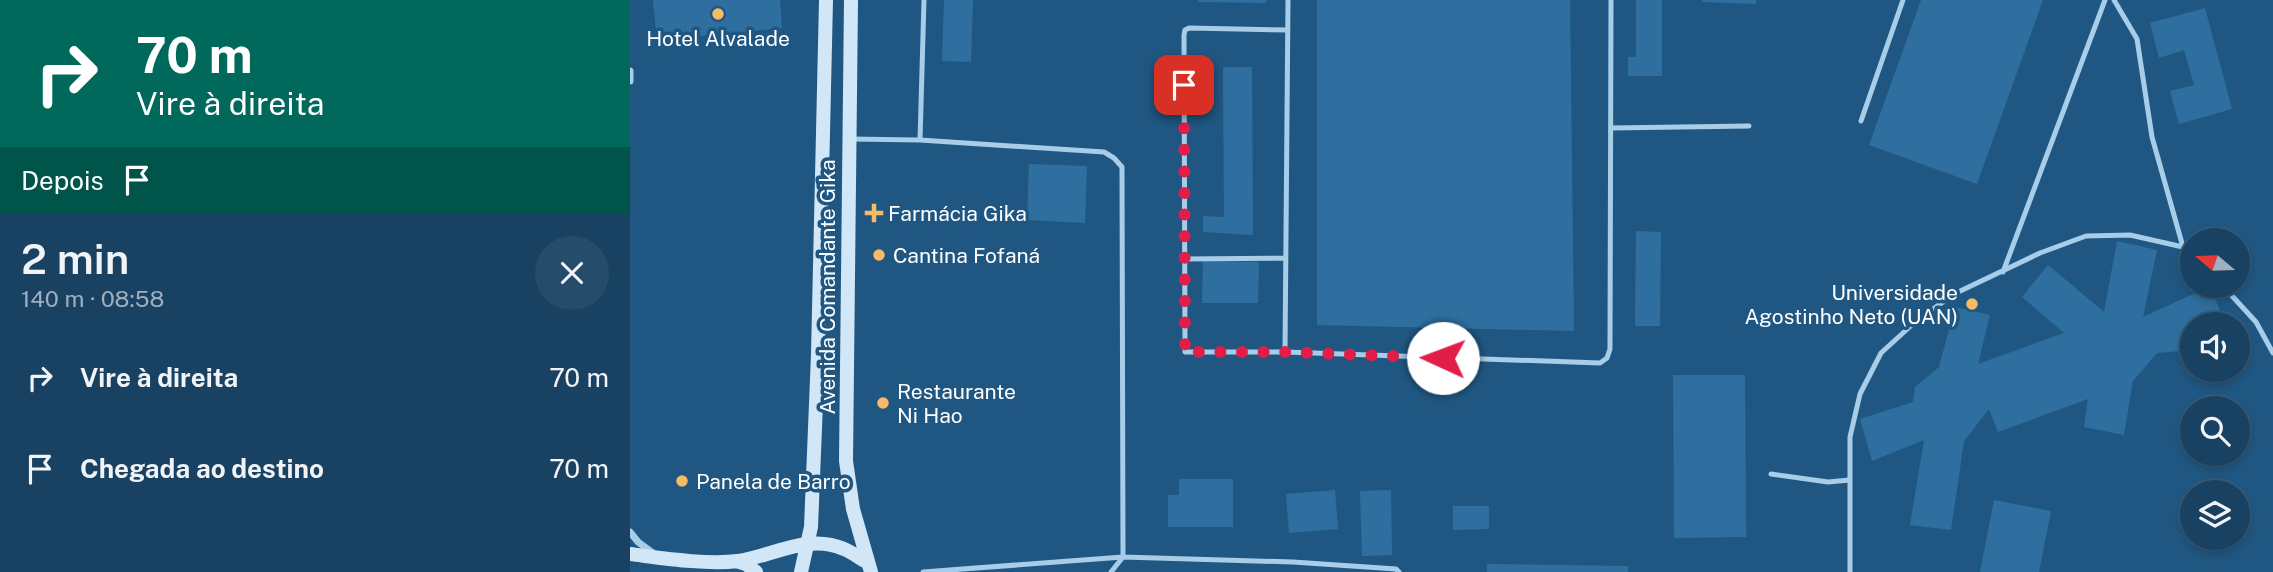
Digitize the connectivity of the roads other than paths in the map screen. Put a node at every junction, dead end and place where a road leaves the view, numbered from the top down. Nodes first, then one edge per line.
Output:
1 (826, 0) edge
2 (852, 0) edge
3 (924, 0) edge
4 (1288, 0) edge
5 (1611, 0) edge
6 (1903, 0) edge
7 (2105, 0) edge
8 (2114, 0) edge
9 (1288, 30) junction
10 (630, 71) edge
11 (630, 81) edge
12 (1861, 121) dead end
13 (1749, 126) dead end
14 (1611, 128) junction
15 (849, 139) junction
16 (920, 140) junction
17 (2180, 236) edge
18 (2180, 246) edge
19 (1286, 258) junction
20 (1184, 259) junction
21 (2003, 272) junction
22 (2233, 298) edge
23 (1285, 352) junction
24 (2273, 353) edge
25 (1771, 474) dead end
26 (1850, 480) junction
27 (630, 532) edge
28 (807, 544) junction
29 (630, 554) edge
30 (1123, 557) junction
31 (666, 559) junction
32 (736, 561) junction
33 (869, 567) edge
34 (756, 572) edge
35 (801, 572) edge
36 (923, 572) edge
37 (1111, 572) edge
38 (1399, 572) edge
39 (1850, 572) edge

1 - 28 street, Avenida Comandante Gika
2 - 15 street, Avenida Comandante Gika
3 - 16 lane
4 - 9 lane
5 - 14 lane
6 - 12 lane
7 - 21 lane
8 - 17 lane
9 - 19 lane
9 - 20 lane
10 - 11 street
13 - 14 lane
14 - 23 lane
15 - 16 lane
15 - 33 street, Avenida Comandante Gika
16 - 30 lane
18 - 21 lane
19 - 20 lane
19 - 23 lane
20 - 23 lane
21 - 26 lane
22 - 24 lane
25 - 26 lane
26 - 39 lane
27 - 31 street
28 - 32 street
28 - 33 street
28 - 35 street, Avenida Comandante Gika
29 - 31 street
30 - 36 lane
30 - 37 lane
30 - 38 lane
31 - 32 street
32 - 34 street

